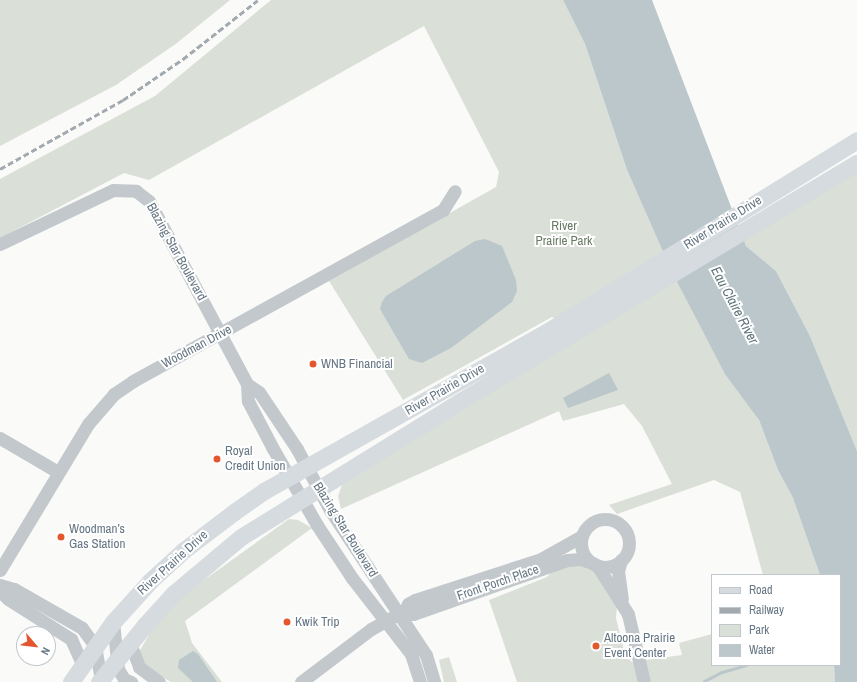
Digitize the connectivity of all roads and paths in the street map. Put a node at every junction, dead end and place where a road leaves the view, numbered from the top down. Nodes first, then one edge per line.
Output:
1 (855, 141) edge
2 (857, 163) edge
3 (455, 191) dead end
4 (0, 244) edge
5 (220, 335) junction
6 (551, 338) junction
7 (247, 384) junction
8 (0, 438) edge
9 (307, 467) junction
10 (58, 472) junction
11 (289, 477) junction
12 (318, 489) junction
13 (302, 498) junction
14 (582, 536) junction
15 (621, 560) junction
16 (595, 564) junction
17 (0, 570) edge
18 (0, 585) edge
19 (0, 591) edge
20 (623, 605) junction
21 (401, 612) junction
22 (384, 621) junction
23 (113, 622) junction
24 (130, 643) junction
25 (95, 646) junction
26 (116, 660) junction
27 (82, 664) junction
28 (100, 681) edge
29 (71, 682) edge
30 (131, 682) edge
31 (159, 682) edge
32 (301, 682) edge
33 (420, 682) edge
34 (434, 682) edge
35 (644, 682) edge

1 - 6 main road, River Prairie Drive
2 - 6 main road, River Prairie Drive
3 - 5 street, Woodman Drive
4 - 5 street, Blazing Star Boulevard
5 - 7 street, Blazing Star Boulevard
5 - 10 street, Woodman Drive
6 - 9 main road, River Prairie Drive
6 - 12 main road, River Prairie Drive
7 - 9 street, Blazing Star Boulevard
7 - 11 street, Blazing Star Boulevard
8 - 10 street
9 - 11 main road, River Prairie Drive
9 - 12 street, Blazing Star Boulevard
10 - 17 street, Woodman Drive
11 - 13 street, Blazing Star Boulevard
11 - 23 main road, River Prairie Drive
12 - 13 main road, River Prairie Drive
12 - 21 street, Blazing Star Boulevard
13 - 22 street, Blazing Star Boulevard
13 - 24 main road, River Prairie Drive
14 - 15 street, Front Porch Place
14 - 16 street
14 - 21 street, Front Porch Place
15 - 16 street, Front Porch Place
15 - 20 street
16 - 20 street
16 - 21 street, Front Porch Place
18 - 25 street
19 - 27 street
20 - 35 street
21 - 22 street, Front Porch Place
21 - 34 street, Blazing Star Boulevard
22 - 32 street, Front Porch Place
22 - 33 street, Blazing Star Boulevard
23 - 25 main road, River Prairie Drive
23 - 26 street
24 - 26 main road, River Prairie Drive
24 - 31 street
25 - 27 main road, River Prairie Drive
25 - 28 street
26 - 28 main road, River Prairie Drive
26 - 30 street
27 - 29 main road, River Prairie Drive

